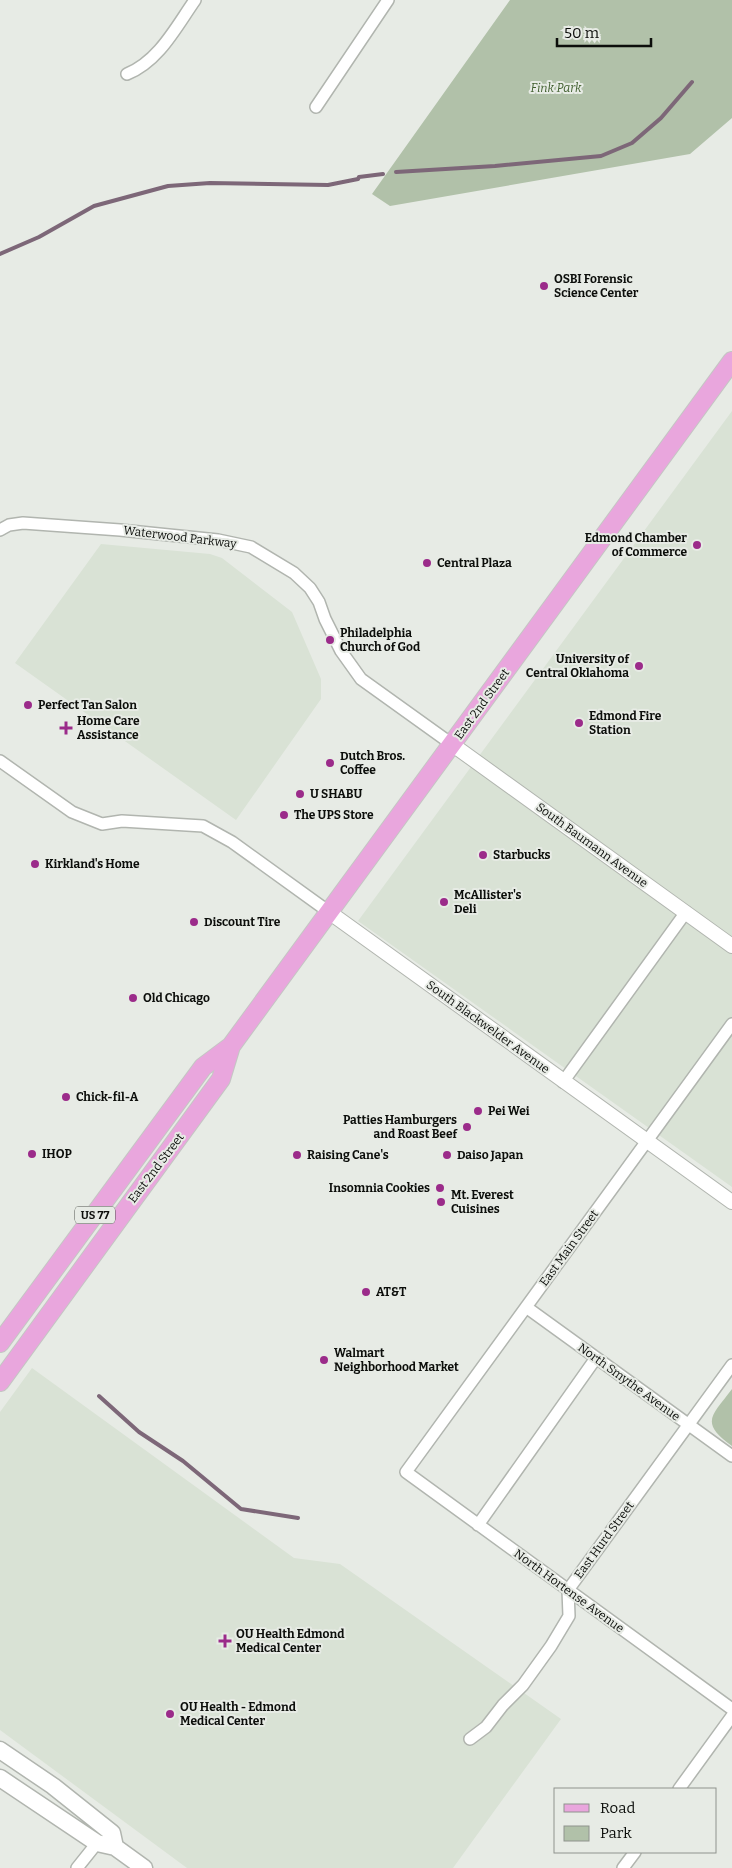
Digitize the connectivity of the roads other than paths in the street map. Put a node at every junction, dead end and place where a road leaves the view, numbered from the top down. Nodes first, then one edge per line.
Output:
1 (195, 0) edge
2 (388, 0) edge
3 (127, 74) dead end
4 (316, 106) dead end
5 (732, 361) edge
6 (0, 530) edge
7 (453, 745) junction
8 (0, 761) edge
9 (330, 912) junction
10 (686, 912) junction
11 (732, 946) edge
12 (732, 1024) edge
13 (231, 1046) junction
14 (563, 1082) junction
15 (168, 1115) junction
16 (647, 1142) junction
17 (144, 1184) junction
18 (732, 1202) edge
19 (526, 1307) junction
20 (0, 1342) edge
21 (596, 1358) junction
22 (732, 1365) edge
23 (0, 1382) edge
24 (688, 1425) junction
25 (732, 1456) edge
26 (406, 1472) joint
27 (478, 1525) junction
28 (568, 1590) junction
29 (732, 1709) edge
30 (732, 1716) edge
31 (470, 1739) dead end
32 (0, 1750) edge
33 (0, 1778) edge
34 (680, 1788) edge
35 (97, 1844) junction
36 (115, 1847) junction
37 (633, 1853) edge
38 (77, 1868) edge
39 (144, 1868) edge
40 (623, 1868) edge

1 - 3 street
2 - 4 street
5 - 7 main road, East 2nd Street
6 - 7 street, Waterwood Parkway
7 - 9 main road, East 2nd Street
7 - 10 street, South Baumann Avenue
8 - 9 street
9 - 13 main road, East 2nd Street
9 - 14 street, South Blackwelder Avenue
10 - 11 street, South Baumann Avenue
10 - 14 street
12 - 16 street, East Main Street
13 - 15 main road, East 2nd Street / US 77
13 - 17 main road, East 2nd Street
14 - 16 street, South Blackwelder Avenue
15 - 17 main road
15 - 20 main road, East 2nd Street / US 77
16 - 18 street, South Blackwelder Avenue
16 - 19 street, East Main Street
17 - 23 main road, East 2nd Street
19 - 21 street, North Smythe Avenue
19 - 26 street, East Main Street
21 - 24 street, North Smythe Avenue
21 - 27 street
22 - 24 street, East Hurd Street
24 - 25 street, North Smythe Avenue
24 - 28 street, East Hurd Street
26 - 27 street, North Hortense Avenue
27 - 28 street, North Hortense Avenue
28 - 29 street, North Hortense Avenue
28 - 31 street, East Hurd Street
30 - 34 street
32 - 36 main road
33 - 35 main road
35 - 36 main road
35 - 38 street
36 - 39 main road
37 - 40 street

